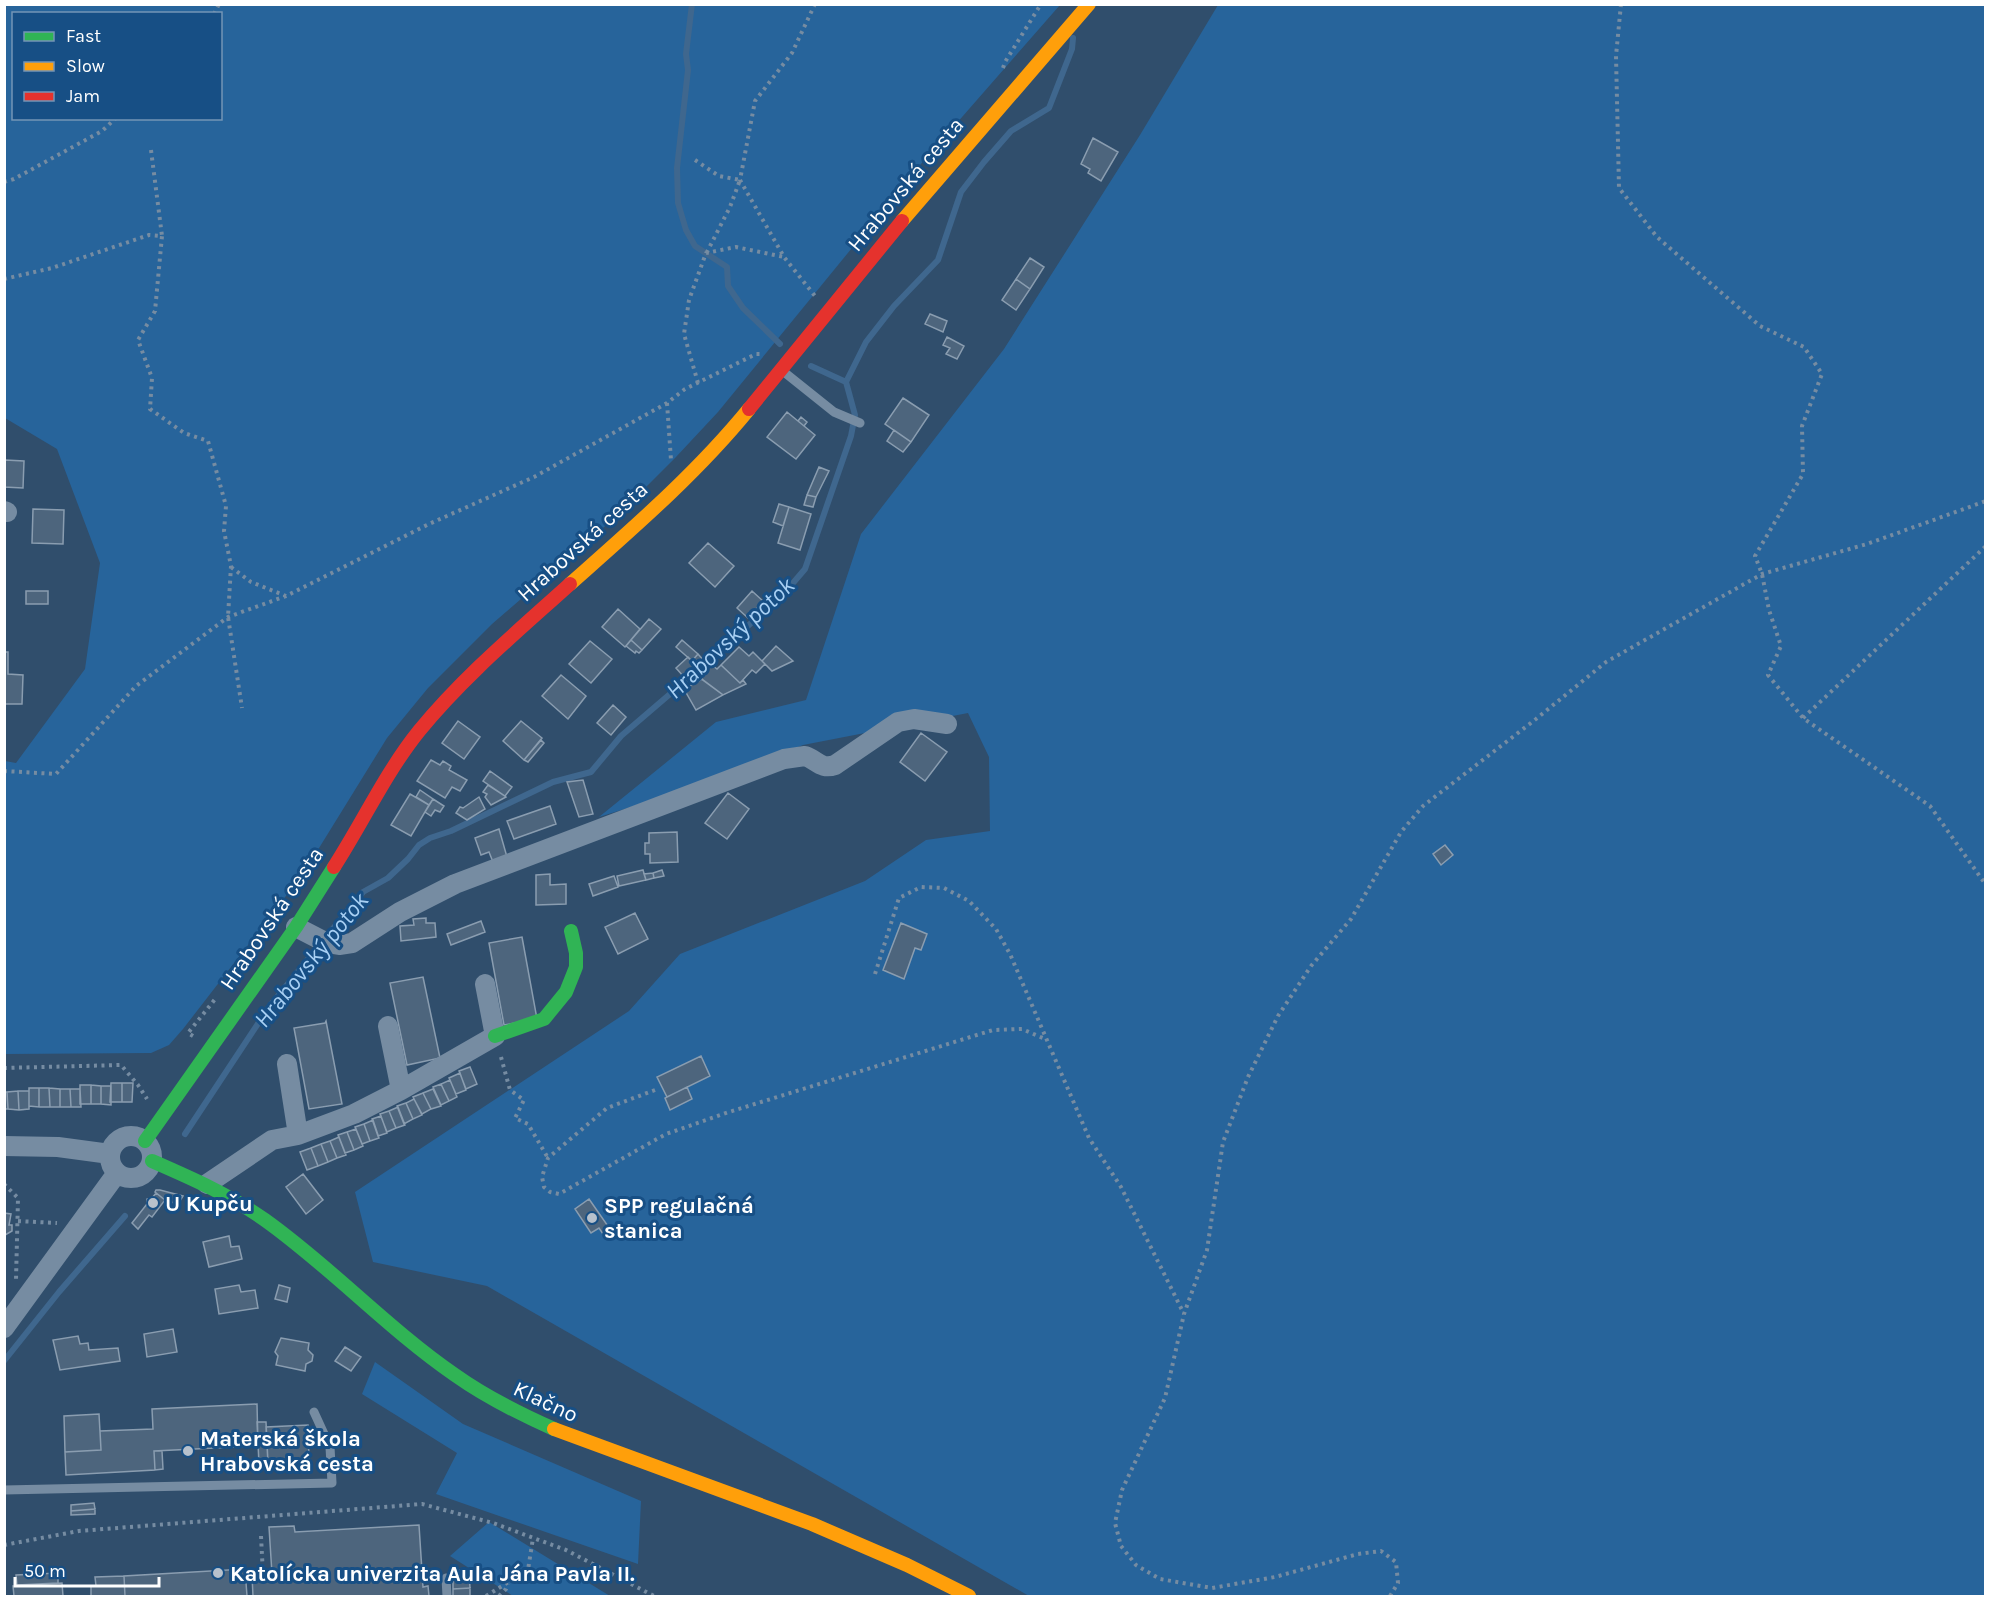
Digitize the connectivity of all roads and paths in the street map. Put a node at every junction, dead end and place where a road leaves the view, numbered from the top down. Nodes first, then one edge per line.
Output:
1 (815, 4) edge
2 (1041, 4) edge
3 (1621, 4) edge
4 (1088, 5) edge
5 (1002, 72) dead end
6 (114, 120) edge
7 (151, 150) dead end
8 (695, 160) dead end
9 (740, 180) junction
10 (4, 182) edge
11 (162, 236) junction
12 (706, 253) junction
13 (784, 257) junction
14 (4, 279) edge
15 (820, 301) dead end
16 (766, 354) dead end
17 (782, 370) junction
18 (698, 382) junction
19 (667, 403) junction
20 (860, 423) dead end
21 (671, 470) dead end
22 (1986, 501) edge
23 (1986, 546) edge
24 (231, 566) junction
25 (1762, 574) junction
26 (286, 596) junction
27 (228, 617) junction
28 (242, 708) dead end
29 (1803, 718) junction
30 (947, 724) dead end
31 (4, 771) edge
32 (1986, 885) edge
33 (296, 927) junction
34 (571, 930) dead end
35 (875, 974) dead end
36 (485, 984) dead end
37 (388, 1026) dead end
38 (495, 1036) junction
39 (1045, 1039) junction
40 (287, 1064) dead end
41 (4, 1068) edge
42 (401, 1090) junction
43 (655, 1090) dead end
44 (153, 1108) dead end
45 (298, 1135) junction
46 (145, 1141) junction
47 (4, 1146) edge
48 (110, 1154) junction
49 (548, 1158) junction
50 (152, 1161) junction
51 (117, 1173) junction
52 (4, 1184) edge
53 (207, 1184) junction
54 (18, 1221) junction
55 (64, 1224) dead end
56 (16, 1280) dead end
57 (1184, 1314) junction
58 (7, 1321) edge
59 (314, 1412) dead end
60 (4, 1490) edge
61 (261, 1536) dead end
62 (533, 1538) junction
63 (4, 1545) edge
64 (263, 1575) dead end
65 (446, 1578) dead end
66 (508, 1583) junction
67 (447, 1596) edge
68 (486, 1596) edge
69 (499, 1596) edge
70 (654, 1596) edge
71 (969, 1596) edge
72 (1390, 1596) edge

1 - 9 path
2 - 5 path
3 - 25 path
4 - 17 street, Hrabovská cesta
6 - 10 path
7 - 11 path
8 - 9 path
9 - 12 path
9 - 13 path
11 - 14 path
11 - 24 path
12 - 13 path
12 - 18 path
13 - 15 path
16 - 18 path
17 - 20 lane
17 - 33 street, Hrabovská cesta
18 - 19 path
19 - 21 path
19 - 26 path
22 - 25 path
23 - 29 path
24 - 26 path
24 - 27 path
25 - 29 path
25 - 57 path
26 - 27 path
27 - 28 path
27 - 31 path
29 - 32 path
30 - 33 street
33 - 46 street, Hrabovská cesta
34 - 38 street
35 - 39 path
36 - 38 street
37 - 42 street
38 - 42 street
38 - 49 path
39 - 49 path
39 - 57 path
40 - 45 street
41 - 44 path
42 - 45 street
43 - 49 path
45 - 53 street
46 - 48 street
46 - 50 street
47 - 48 street
48 - 51 street
50 - 51 street
50 - 53 street, Klačno
51 - 58 street
52 - 54 path
53 - 71 street, Klačno
54 - 55 path
54 - 56 path
57 - 72 path
59 - 60 lane
61 - 64 path
62 - 63 path
62 - 66 path
62 - 70 path
65 - 67 lane
66 - 68 path
66 - 69 path

